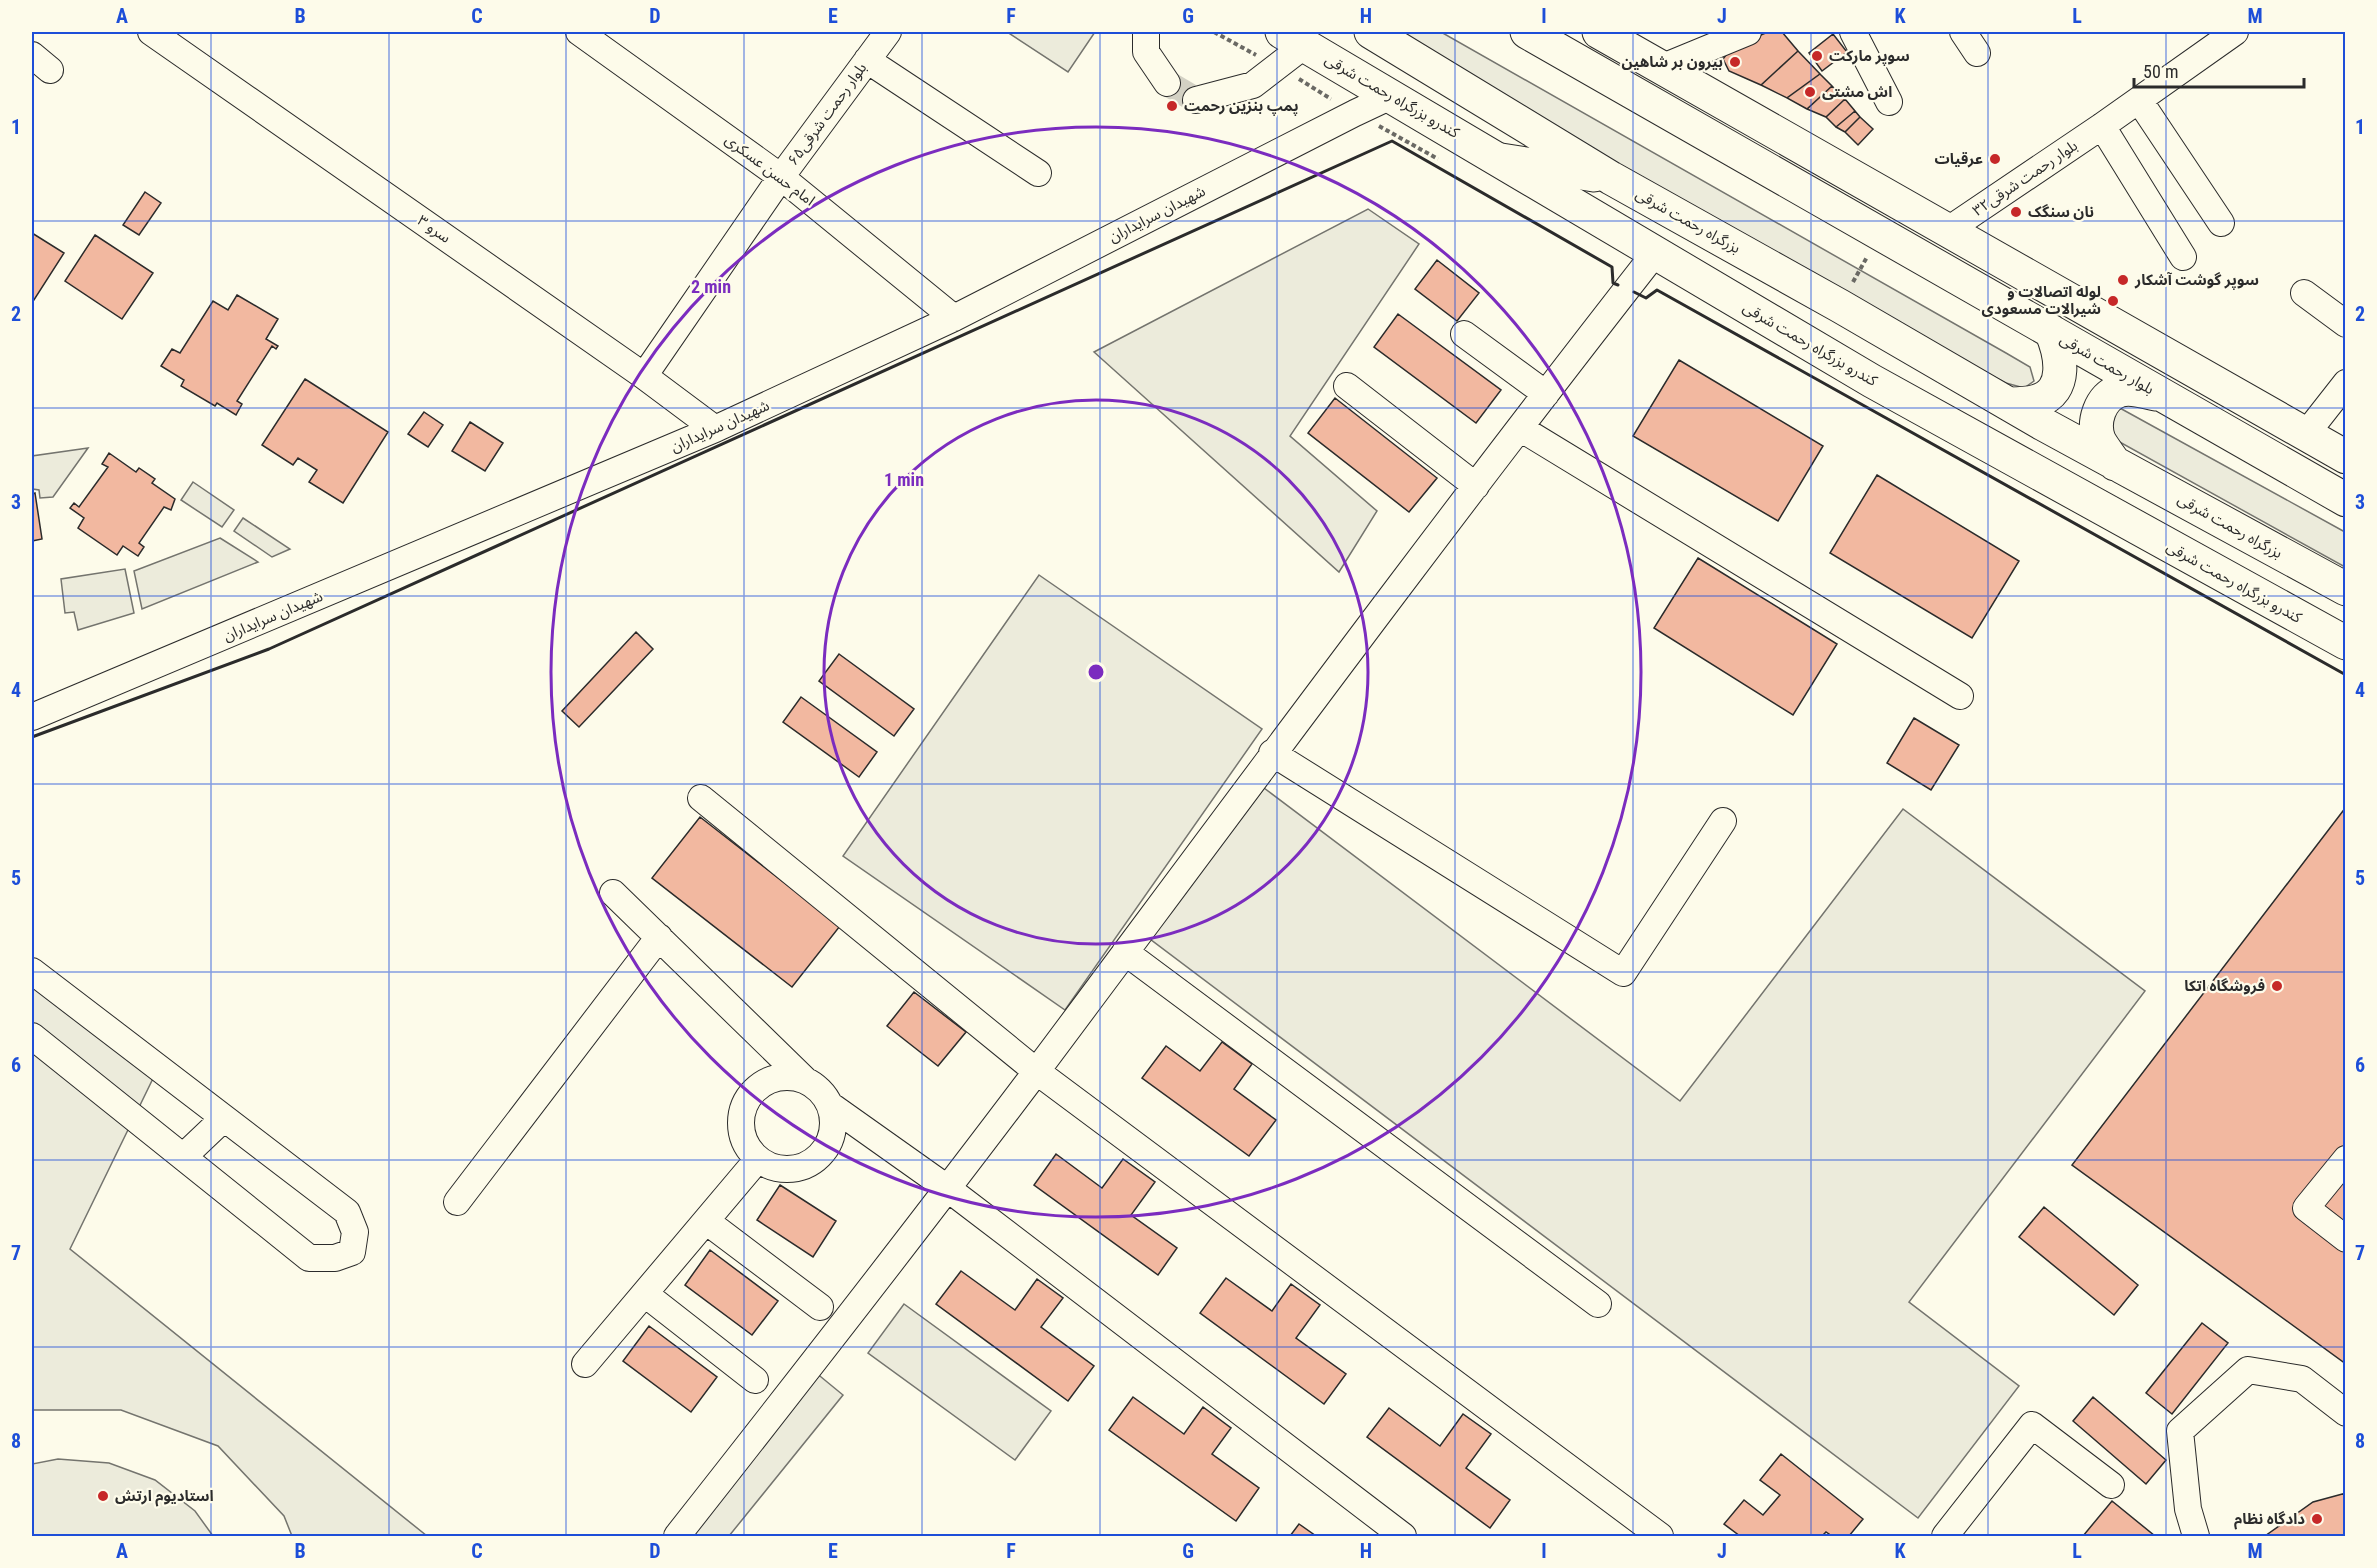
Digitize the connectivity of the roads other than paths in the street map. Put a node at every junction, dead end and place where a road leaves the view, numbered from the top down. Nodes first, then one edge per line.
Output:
1 (151, 32) edge
2 (579, 32) edge
3 (888, 32) edge
4 (1146, 32) edge
5 (1371, 32) edge
6 (1527, 32) edge
7 (1552, 32) edge
8 (1599, 32) edge
9 (1748, 32) edge
10 (1852, 32) edge
11 (1963, 32) edge
12 (2223, 35) edge
13 (1294, 38) edge
14 (1700, 41) edge
15 (1977, 53) dead end
16 (1575, 59) junction
17 (867, 60) junction
18 (1663, 67) junction
19 (1167, 83) tunnel mouth
20 (1391, 96) junction
21 (1196, 100) dead end
22 (2139, 100) junction
23 (1889, 102) dead end
24 (2102, 126) junction
25 (1501, 160) junction
26 (1038, 174) dead end
27 (781, 177) junction
28 (1611, 178) junction
29 (2221, 223) dead end
30 (1948, 230) junction
31 (1654, 253) junction
32 (2183, 257) dead end
33 (2304, 293) dead end
34 (954, 318) junction
35 (2346, 324) edge
36 (2051, 331) junction
37 (1464, 334) dead end
38 (644, 376) junction
39 (2346, 383) edge
40 (1347, 386) dead end
41 (1546, 394) junction
42 (2164, 396) junction
43 (2008, 404) junction
44 (1520, 428) junction
45 (715, 429) junction
46 (2306, 434) junction
47 (2346, 457) edge
48 (2115, 464) junction
49 (1476, 486) junction
50 (2346, 500) edge
51 (2346, 589) edge
52 (2346, 643) edge
53 (1960, 696) dead end
54 (35, 711) edge
55 (1272, 753) junction
56 (701, 798) dead end
57 (1723, 820) dead end
58 (613, 893) dead end
59 (658, 938) junction
60 (1125, 952) junction
61 (32, 971) edge
62 (32, 1036) edge
63 (1036, 1071) junction
64 (805, 1080) junction
65 (830, 1105) junction
66 (224, 1118) junction
67 (183, 1157) junction
68 (758, 1159) junction
69 (2346, 1159) edge
70 (947, 1188) junction
71 (457, 1202) dead end
72 (706, 1221) junction
73 (2346, 1239) edge
74 (645, 1294) junction
75 (1598, 1304) dead end
76 (820, 1307) dead end
77 (585, 1364) dead end
78 (755, 1380) dead end
79 (2346, 1413) edge
80 (2111, 1485) dead end
81 (677, 1536) edge
82 (1403, 1536) edge
83 (1660, 1536) edge
84 (1945, 1536) edge
85 (2196, 1536) edge

1 - 38 street, سرو ۳
2 - 27 street, امام حسن عسکری
3 - 17 street, بلوار رحمت شرقی۶۵
4 - 19 street
5 - 28 main road, بزرگراه رحمت شرقی
6 - 16 main road
7 - 16 main road
8 - 18 main road
9 - 14 street
10 - 23 street
11 - 15 street
12 - 22 street, بلوار رحمت شرقی۳۲
13 - 20 main road, کندرو بزرگراه رحمت شرقی
13 - 21 street
14 - 18 street
16 - 36 main road
17 - 26 street
17 - 27 street, بلوار رحمت شرقی۶۵
18 - 30 main road
20 - 25 main road, کندرو بزرگراه رحمت شرقی
20 - 34 street, شهیدان سرایداران
22 - 24 street, بلوار رحمت شرقی۳۲
22 - 29 street
24 - 30 street, بلوار رحمت شرقی۳۲
24 - 32 street
25 - 28 main road
25 - 31 main road, کندرو بزرگراه رحمت شرقی
27 - 34 street, امام حسن عسکری
27 - 38 street, بلوار رحمت شرقی۶۵
28 - 43 main road, بزرگراه رحمت شرقی
30 - 46 main road
31 - 41 street
31 - 52 main road, کندرو بزرگراه رحمت شرقی
33 - 35 street
34 - 45 street, شهیدان سرایداران
36 - 42 main road, بلوار رحمت شرقی
36 - 43 main road
37 - 41 street
38 - 45 street, سرو ۳
39 - 46 street
40 - 49 street
41 - 44 street
42 - 48 main road
42 - 50 main road
43 - 48 main road
44 - 49 street
44 - 53 street
45 - 54 street, شهیدان سرایداران
46 - 47 main road
48 - 51 main road, بزرگراه رحمت شرقی
49 - 55 street
55 - 57 street
55 - 60 street
56 - 63 street
58 - 59 street
59 - 64 street
59 - 71 street
60 - 63 street
60 - 75 street
61 - 66 street
62 - 67 street
63 - 70 street
63 - 83 street
64 - 65 street
64 - 68 street
65 - 68 street
65 - 70 street
66 - 67 street
66 - 67 street
68 - 72 street
69 - 73 street
70 - 81 street
70 - 82 street
72 - 74 street
72 - 76 street
74 - 77 street
74 - 78 street
79 - 85 street
80 - 84 street

